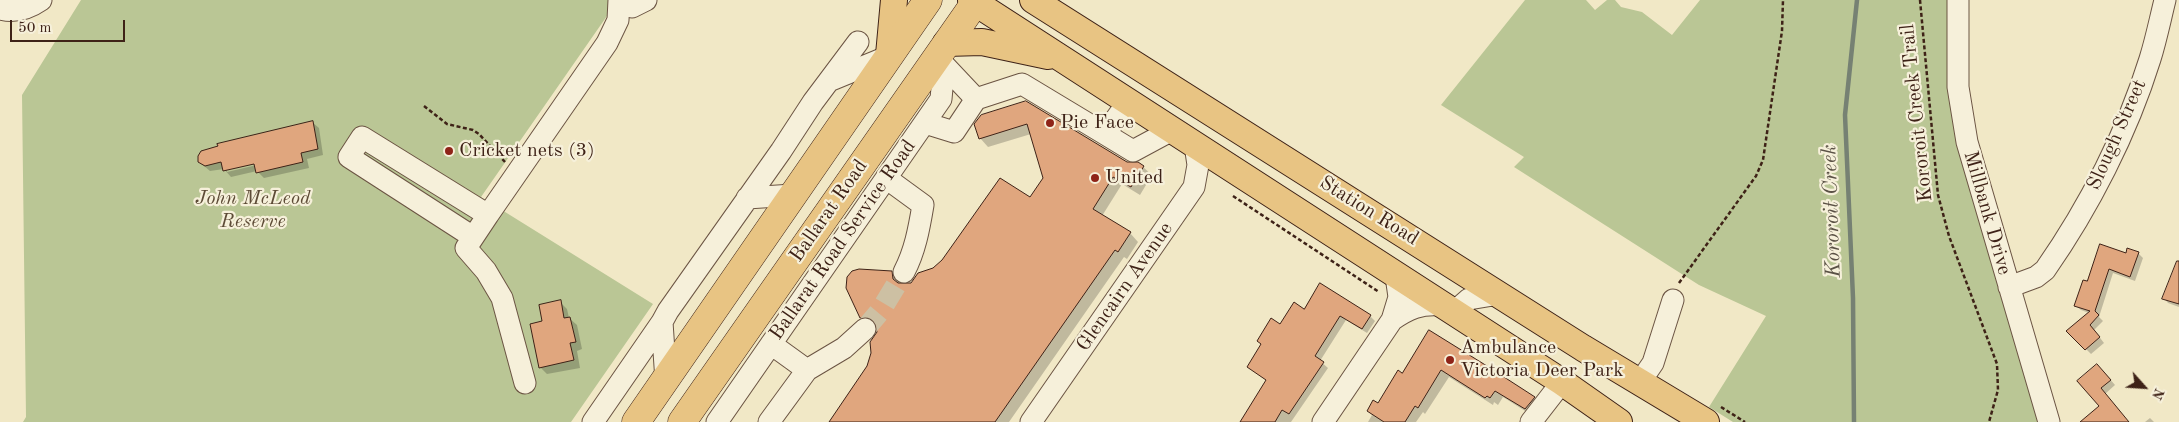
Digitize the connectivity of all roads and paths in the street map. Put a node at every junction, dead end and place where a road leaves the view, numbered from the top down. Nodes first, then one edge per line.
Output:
1 (40, 0) edge
2 (894, 0) edge
3 (928, 0) edge
4 (1033, 0) edge
5 (1783, 0) edge
6 (1920, 0) edge
7 (1958, 0) edge
8 (2165, 0) edge
9 (628, 1) edge
10 (975, 1) edge
11 (0, 9) edge
12 (858, 42) dead end
13 (943, 52) junction
14 (888, 56) junction
15 (1064, 60) junction
16 (831, 81) junction
17 (976, 98) junction
18 (1128, 102) junction
19 (424, 106) dead end
20 (925, 123) junction
21 (1172, 130) junction
22 (1104, 134) junction
23 (1195, 145) junction
24 (518, 172) junction
25 (886, 178) junction
26 (792, 195) junction
27 (747, 198) junction
28 (488, 215) junction
29 (473, 237) junction
30 (904, 272) tunnel mouth
31 (1396, 276) junction
32 (2007, 280) junction
33 (1500, 294) junction
34 (1673, 300) joint
35 (1447, 309) junction
36 (1392, 320) junction
37 (662, 322) junction
38 (865, 329) tunnel mouth
39 (771, 344) junction
40 (1583, 348) junction
41 (807, 370) junction
42 (666, 381) junction
43 (1562, 382) junction
44 (1640, 382) junction
45 (525, 383) dead end
46 (593, 422) edge
47 (636, 422) edge
48 (682, 422) edge
49 (717, 422) edge
50 (769, 422) edge
51 (1031, 422) edge
52 (1323, 422) edge
53 (1531, 422) edge
54 (1619, 422) edge
55 (1706, 422) edge
56 (1990, 422) edge
57 (2048, 422) edge

1 - 11 street
2 - 14 main road
3 - 14 highway, Ballarat Road
4 - 33 main road, Station Road
5 - 34 path
6 - 56 path, Kororoit Creek Trail
7 - 32 street, Millbank Drive
8 - 32 street, Slough Street
9 - 24 street
10 - 13 highway, Ballarat Road
10 - 15 main road, Station Road
12 - 16 street
13 - 15 main road
13 - 17 street
13 - 20 street, Ballarat Road Service Road
13 - 48 highway, Ballarat Road
14 - 16 street
14 - 26 highway, Ballarat Road
15 - 18 main road, Station Road
16 - 27 street
17 - 20 street
17 - 22 street
18 - 21 main road, Station Road
18 - 22 street
19 - 24 path
20 - 25 street, Ballarat Road Service Road
21 - 22 street
21 - 23 main road, Station Road
23 - 31 main road, Station Road
23 - 51 street, Glencairn Avenue
24 - 28 street
25 - 30 street
25 - 39 street, Ballarat Road Service Road
26 - 27 street
26 - 42 highway, Ballarat Road
27 - 37 street
28 - 29 street
28 - 29 street
29 - 45 street
31 - 35 main road, Station Road
31 - 36 street
32 - 57 street, Millbank Drive
33 - 35 street
33 - 40 main road, Station Road
34 - 44 street
35 - 36 street
35 - 43 main road, Station Road
36 - 52 street
37 - 42 street
37 - 46 street
38 - 41 street
39 - 41 street
39 - 49 street, Ballarat Road Service Road
40 - 43 main road
40 - 44 main road, Station Road
41 - 50 street
42 - 47 highway, Ballarat Road
43 - 53 street
43 - 54 main road, Station Road
44 - 55 main road, Station Road

